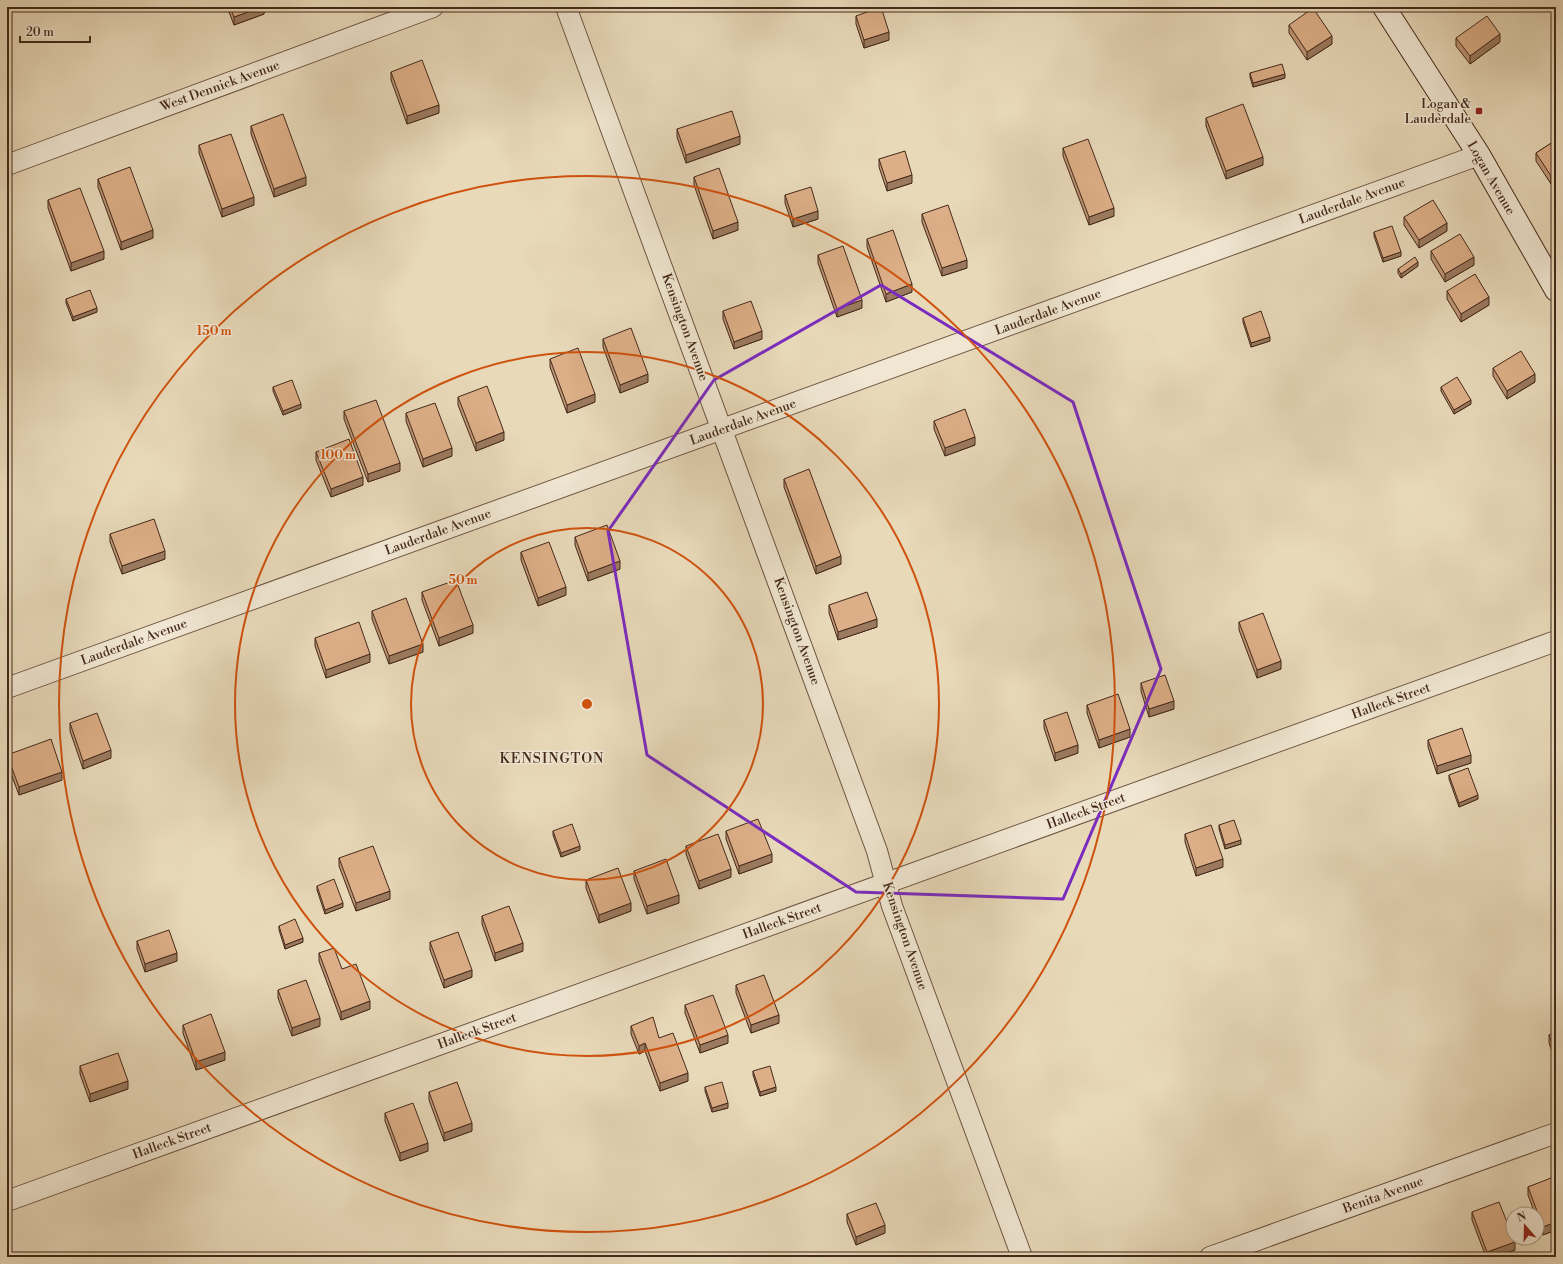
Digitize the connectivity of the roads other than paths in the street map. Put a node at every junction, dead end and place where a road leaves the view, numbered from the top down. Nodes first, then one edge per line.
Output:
1 (433, 7) edge
2 (566, 7) edge
3 (1384, 7) edge
4 (1479, 155) junction
5 (7, 165) edge
6 (1556, 290) edge
7 (722, 430) junction
8 (1556, 642) edge
9 (7, 688) edge
10 (886, 884) junction
11 (1556, 1133) edge
12 (7, 1201) edge
13 (1022, 1257) edge
14 (1210, 1257) edge

1 - 5 street, West Dennick Avenue
2 - 7 street, Kensington Avenue
3 - 4 street, Logan Avenue
4 - 6 street, Logan Avenue
4 - 7 street, Lauderdale Avenue
7 - 9 street, Lauderdale Avenue
7 - 10 street, Kensington Avenue
8 - 10 street, Halleck Street
10 - 12 street, Halleck Street
10 - 13 street, Kensington Avenue
11 - 14 street, Benita Avenue

